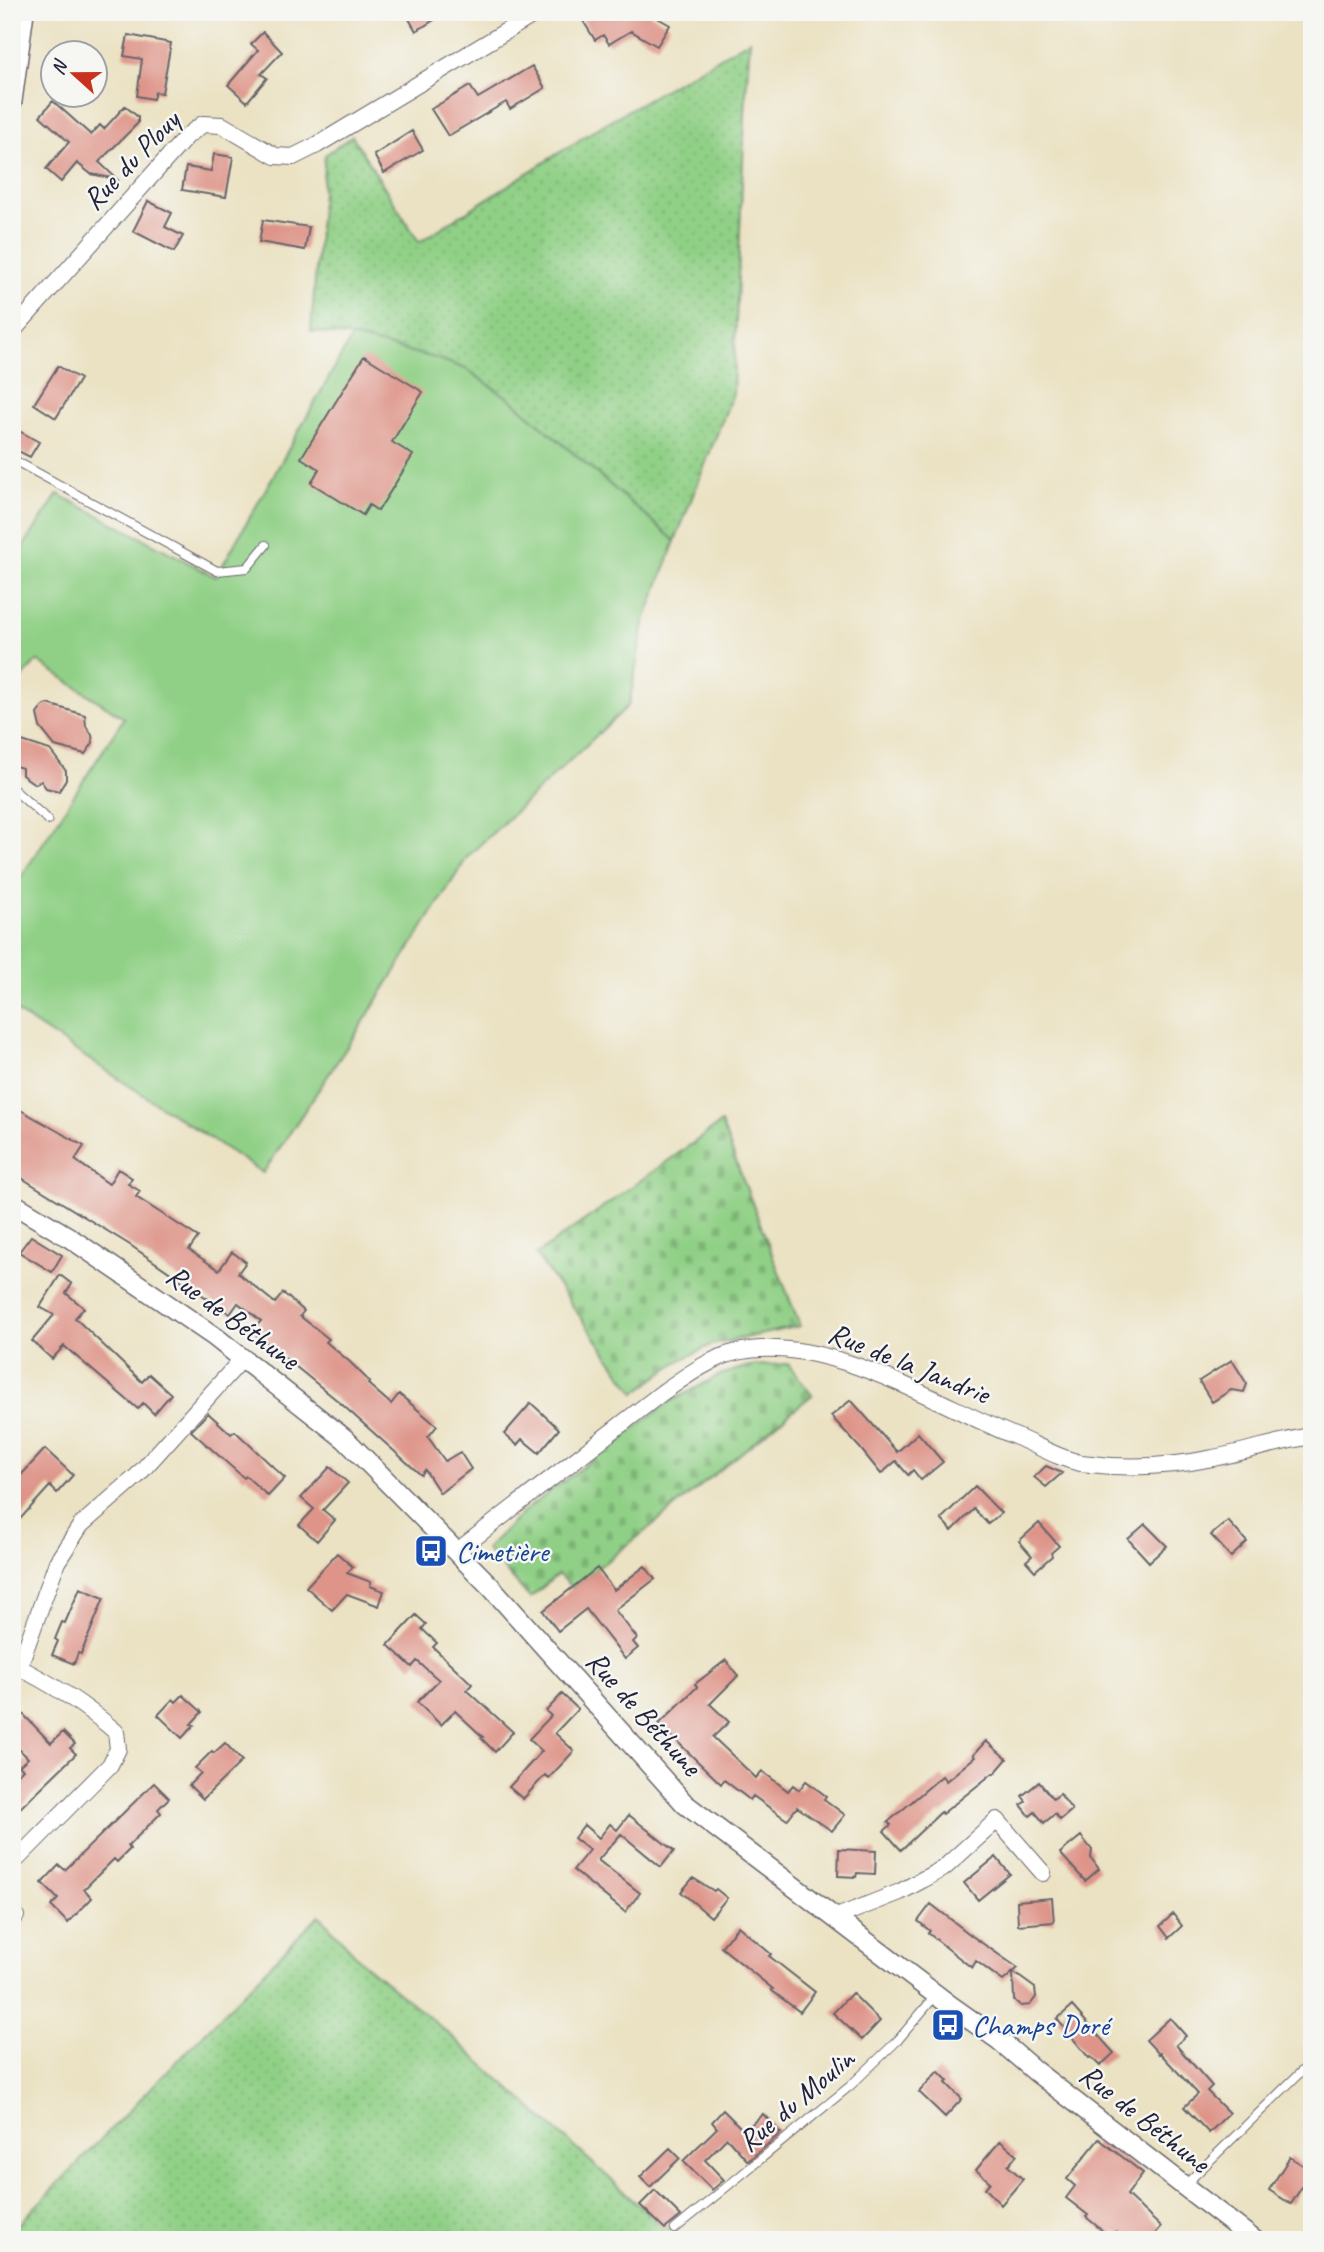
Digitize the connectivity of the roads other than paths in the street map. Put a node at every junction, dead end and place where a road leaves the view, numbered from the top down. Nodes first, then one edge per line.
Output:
1 (24, 12) edge
2 (538, 12) edge
3 (12, 101) edge
4 (12, 332) edge
5 (12, 459) edge
6 (266, 545) dead end
7 (12, 789) edge
8 (48, 820) dead end
9 (12, 1203) edge
10 (243, 1358) junction
11 (1312, 1436) edge
12 (456, 1552) junction
13 (15, 1666) edge
14 (12, 1864) edge
15 (1044, 1873) dead end
16 (834, 1918) junction
17 (936, 1995) junction
18 (1312, 2060) edge
19 (1184, 2186) junction
20 (675, 2229) dead end
21 (1254, 2240) edge

1 - 3 street
2 - 4 street, Rue du Plouy
5 - 6 lane
7 - 8 lane
9 - 10 street, Rue de Béthune
10 - 12 street, Rue de Béthune
10 - 13 street
11 - 12 street, Rue de la Jandrie
12 - 16 street, Rue de Béthune
13 - 14 street
15 - 16 street
16 - 17 street, Rue de Béthune
17 - 19 street, Rue de Béthune
17 - 20 lane, Rue du Moulin
18 - 19 lane
19 - 21 street, Rue de Béthune

